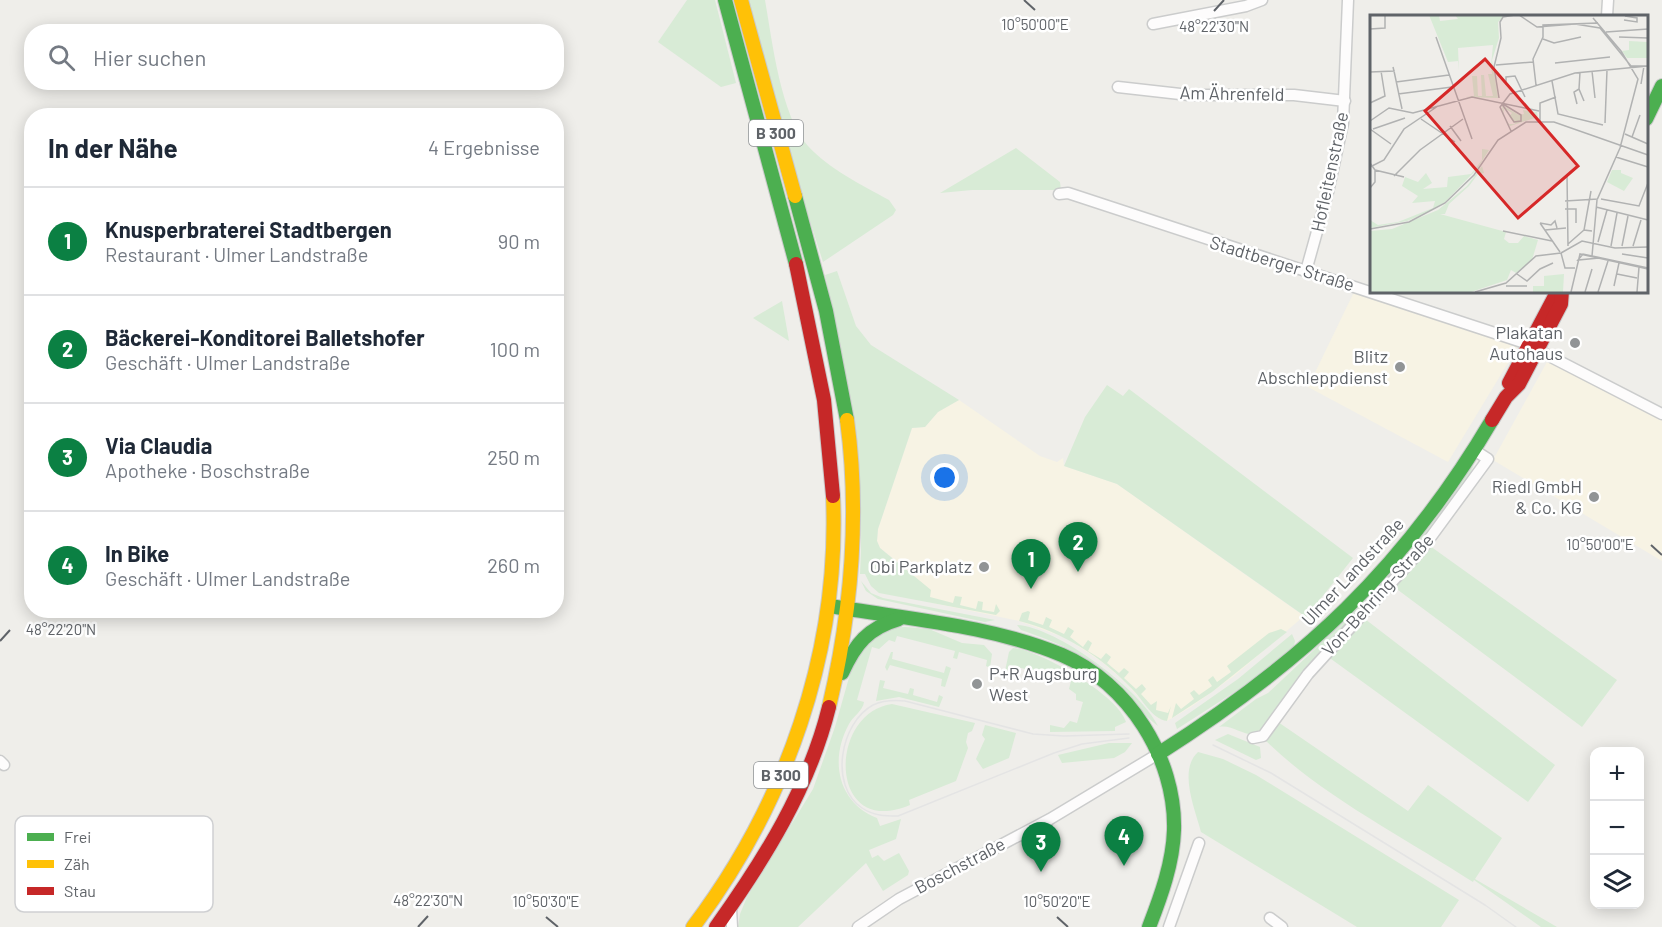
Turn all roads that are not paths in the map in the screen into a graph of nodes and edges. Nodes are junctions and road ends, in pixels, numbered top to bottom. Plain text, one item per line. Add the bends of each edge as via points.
1 (725, 0) edge
2 (741, 0) edge
3 (1262, 0) edge
4 (1348, 0) edge
5 (1608, 0) edge
6 (1607, 15) edge
7 (1153, 24) dead end
8 (1662, 86) edge
9 (1118, 87) dead end
10 (1345, 100) junction
11 (1647, 117) edge
12 (1059, 194) dead end
13 (1306, 271) junction
14 (1370, 291) edge
15 (1373, 292) edge
16 (1560, 292) edge
17 (1533, 348) junction
18 (1662, 414) edge
19 (1474, 450) junction
20 (830, 606) junction
21 (850, 610) junction
22 (902, 618) junction
23 (836, 687) junction
24 (1253, 738) dead end
25 (1158, 754) junction
26 (1199, 843) dead end
27 (731, 908) junction
28 (1270, 918) dead end
29 (693, 927) edge
30 (716, 927) edge
31 (732, 927) edge
32 (858, 927) edge
33 (1149, 927) edge
34 (1169, 927) edge
35 (1282, 927) edge

1 - 20 main road, B 300 via 779,199 828,431 835,535
2 - 21 main road, B 300 via 815,272 848,419 854,505
3 - 7 street
4 - 10 street, Hofleitenstraße
5 - 6 street
8 - 11 main road
9 - 10 street, Am Ährenfeld via 1189,95 1294,95
10 - 13 street, Hofleitenstraße via 1332,178
12 - 13 street, Stadtberger Straße via 1068,193 1136,214
13 - 14 street, Stadtberger Straße
15 - 17 street, Stadtberger Straße
16 - 17 main road, Ulmer Landstraße
17 - 18 street, Stadtberger Straße
17 - 19 main road, Ulmer Landstraße via 1510,380 1506,397
19 - 24 street, Von-Behring-Straße via 1488,459 1452,511 1394,582 1308,674 1263,736
19 - 25 main road, Ulmer Landstraße via 1426,519 1353,604 1307,647 1241,699
20 - 21 main road
20 - 29 main road, B 300 via 796,740 778,783 728,877
21 - 22 main road
21 - 23 main road, B 300
22 - 23 main road via 885,622 863,635 854,645
22 - 25 main road via 975,630 1064,656 1120,696
23 - 27 main road, B 300 via 813,758 792,805
25 - 32 street, Boschstraße via 1050,819 907,895
25 - 33 main road via 1167,777 1174,828 1164,881
26 - 34 street
27 - 30 main road, B 300
27 - 31 street
28 - 35 street

